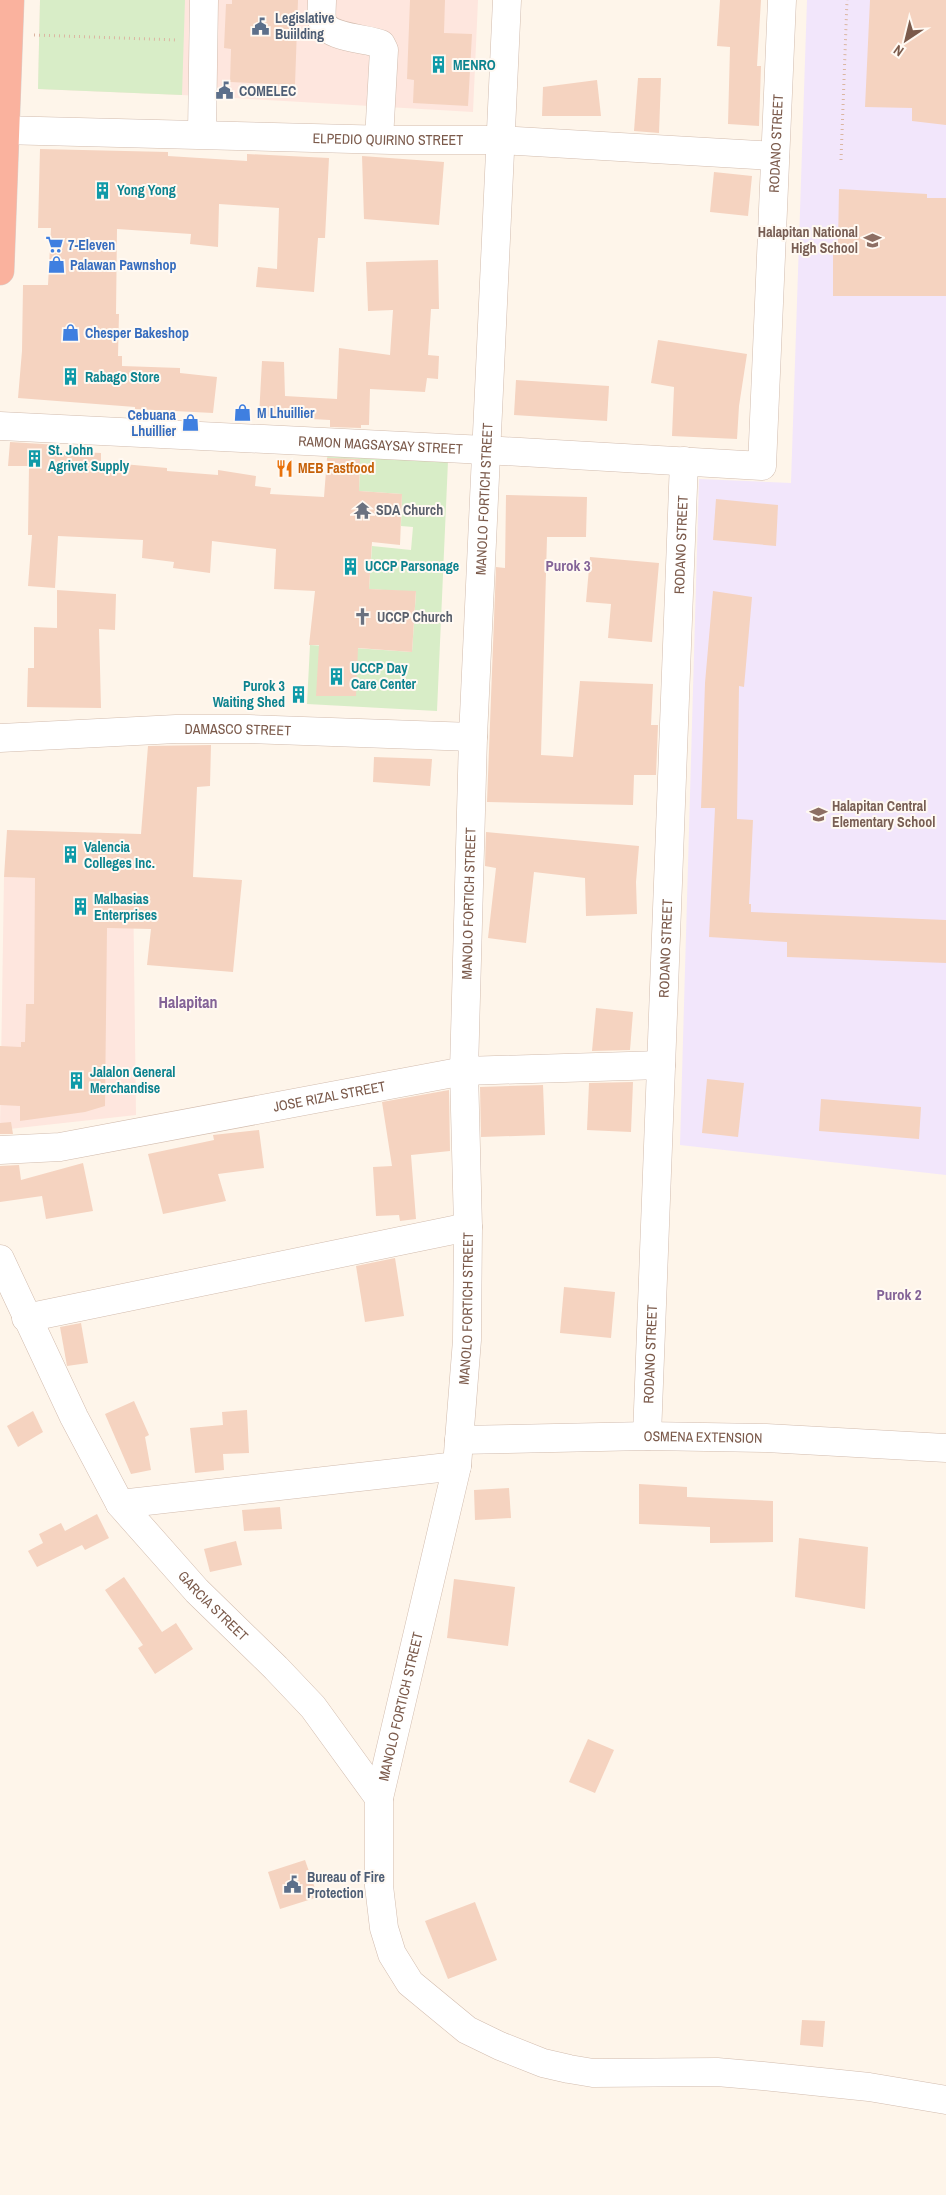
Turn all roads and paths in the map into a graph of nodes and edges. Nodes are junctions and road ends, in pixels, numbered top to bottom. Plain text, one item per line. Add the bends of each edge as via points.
1 (10, 0) edge
2 (204, 0) edge
3 (322, 0) edge
4 (507, 0) edge
5 (782, 0) edge
6 (847, 0) edge
7 (9, 34) junction
8 (204, 41) junction
9 (3, 130) edge
10 (202, 134) junction
11 (379, 139) junction
12 (500, 140) junction
13 (775, 156) junction
14 (841, 160) dead end
15 (0, 271) edge
16 (0, 426) edge
17 (485, 450) junction
18 (684, 461) junction
19 (762, 466) joint
20 (473, 737) junction
21 (0, 738) edge
22 (661, 1065) junction
23 (464, 1071) junction
24 (0, 1150) edge
25 (468, 1227) junction
26 (0, 1259) edge
27 (26, 1318) junction
28 (647, 1436) junction
29 (946, 1448) edge
30 (458, 1453) junction
31 (120, 1504) junction
32 (379, 1798) junction
33 (946, 2100) edge

1 - 7 highway
2 - 8 street
3 - 11 street via 322,19 331,32 370,40 381,44 384,50
4 - 12 street, MANOLO FORTICH STREET
5 - 13 street, RODANO STREET
6 - 14 path
7 - 8 path
7 - 9 highway
8 - 10 street
9 - 10 street, ELPEDIO QUIRINO STREET
9 - 15 highway
10 - 11 street, ELPEDIO QUIRINO STREET
11 - 12 street, ELPEDIO QUIRINO STREET
12 - 13 street, ELPEDIO QUIRINO STREET
12 - 17 street, MANOLO FORTICH STREET
13 - 19 street, RODANO STREET
16 - 17 street, RAMON MAGSAYSAY STREET
17 - 18 street, RAMON MAGSAYSAY STREET
17 - 20 street, MANOLO FORTICH STREET
18 - 19 street, RAMON MAGSAYSAY STREET
18 - 22 street, RODANO STREET
20 - 21 street, DAMASCO STREET via 176,729
20 - 23 street, MANOLO FORTICH STREET
22 - 23 street, JOSE RIZAL STREET
22 - 28 street, RODANO STREET
23 - 24 street, JOSE RIZAL STREET via 60,1148
23 - 25 street, MANOLO FORTICH STREET
25 - 27 street
25 - 30 street, MANOLO FORTICH STREET via 466,1340
26 - 27 street, GARCIA STREET
27 - 31 street, GARCIA STREET
28 - 29 street, OSMENA EXTENSION via 766,1438
28 - 30 street, OSMENA EXTENSION
30 - 31 street, OSMENA EXTENSION
30 - 32 street, MANOLO FORTICH STREET
31 - 32 street, GARCIA STREET via 197,1591 312,1707
32 - 33 street via 379,1886 384,1928 392,1954 410,1983 467,2030 543,2063 593,2073 717,2072 869,2087

